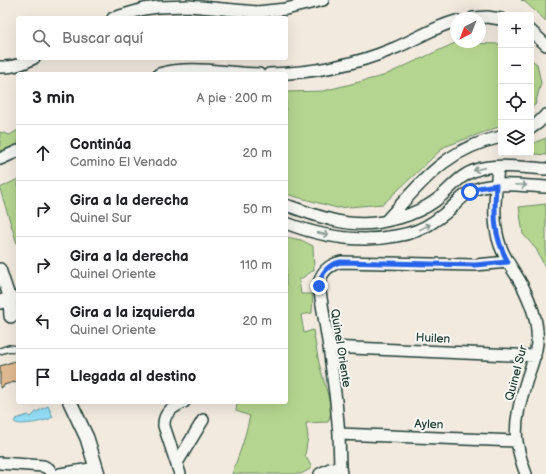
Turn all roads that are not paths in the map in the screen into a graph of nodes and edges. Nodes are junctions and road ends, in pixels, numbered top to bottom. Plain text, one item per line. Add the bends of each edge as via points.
1 (323, 0) edge
2 (120, 16) edge
3 (486, 17) edge
4 (498, 19) edge
5 (450, 23) edge
6 (534, 35) edge
7 (546, 45) edge
8 (30, 60) edge
9 (0, 67) edge
10 (169, 72) edge
11 (224, 72) edge
12 (288, 73) edge
13 (546, 115) edge
14 (534, 126) edge
15 (498, 138) edge
16 (16, 152) edge
17 (0, 159) edge
18 (498, 167) junction
19 (546, 169) edge
20 (496, 185) junction
21 (546, 187) edge
22 (416, 188) junction
23 (288, 206) edge
24 (428, 206) junction
25 (386, 222) junction
26 (288, 224) edge
27 (387, 238) junction
28 (508, 262) junction
29 (0, 269) edge
30 (10, 299) edge
31 (0, 308) edge
32 (12, 318) edge
33 (330, 346) junction
34 (16, 349) edge
35 (0, 351) edge
36 (535, 356) junction
37 (71, 404) edge
38 (180, 404) edge
39 (203, 420) dead end
40 (339, 434) junction
41 (517, 441) junction
42 (0, 463) edge
43 (177, 463) junction
44 (340, 470) edge
45 (97, 471) edge
46 (52, 474) edge
47 (60, 474) edge
48 (180, 474) edge
49 (320, 474) edge
50 (526, 474) edge

1 - 2 street via 257,12 188,6 144,9
3 - 4 street
5 - 12 street via 411,42 360,61
6 - 7 street
8 - 9 street via 10,67
10 - 11 street
13 - 14 street
15 - 22 street via 456,153 438,166
16 - 17 street
18 - 19 street
18 - 20 street, Quinel Sur
18 -> 24 street via 467,174
20 -> 21 street
27 -> 20 street via 424,228 470,192
20 - 28 street, Quinel Sur via 495,227 500,247
22 - 24 street via 420,199
22 - 25 street
23 - 25 street via 343,222
24 - 25 street
25 - 27 street
26 -> 27 street via 341,238
28 - 33 street, Quinel Oriente via 475,265 335,263 322,274 319,286
28 - 36 street, Quinel Sur via 522,286 535,318 538,340
29 - 30 street
30 - 32 street
31 - 32 street
33 - 36 street, Huilen
33 - 40 street, Quinel Oriente
34 - 35 lane
36 - 41 street, Quinel Sur via 519,408
37 - 45 street via 87,438
38 - 43 street via 168,412 164,419
39 - 43 street
40 - 41 street, Aylen
40 - 44 street, Quinel Oriente
41 - 50 street, Quinel Sur
42 - 46 street via 43,466
43 - 48 street
44 - 49 street via 330,469
45 - 47 street

